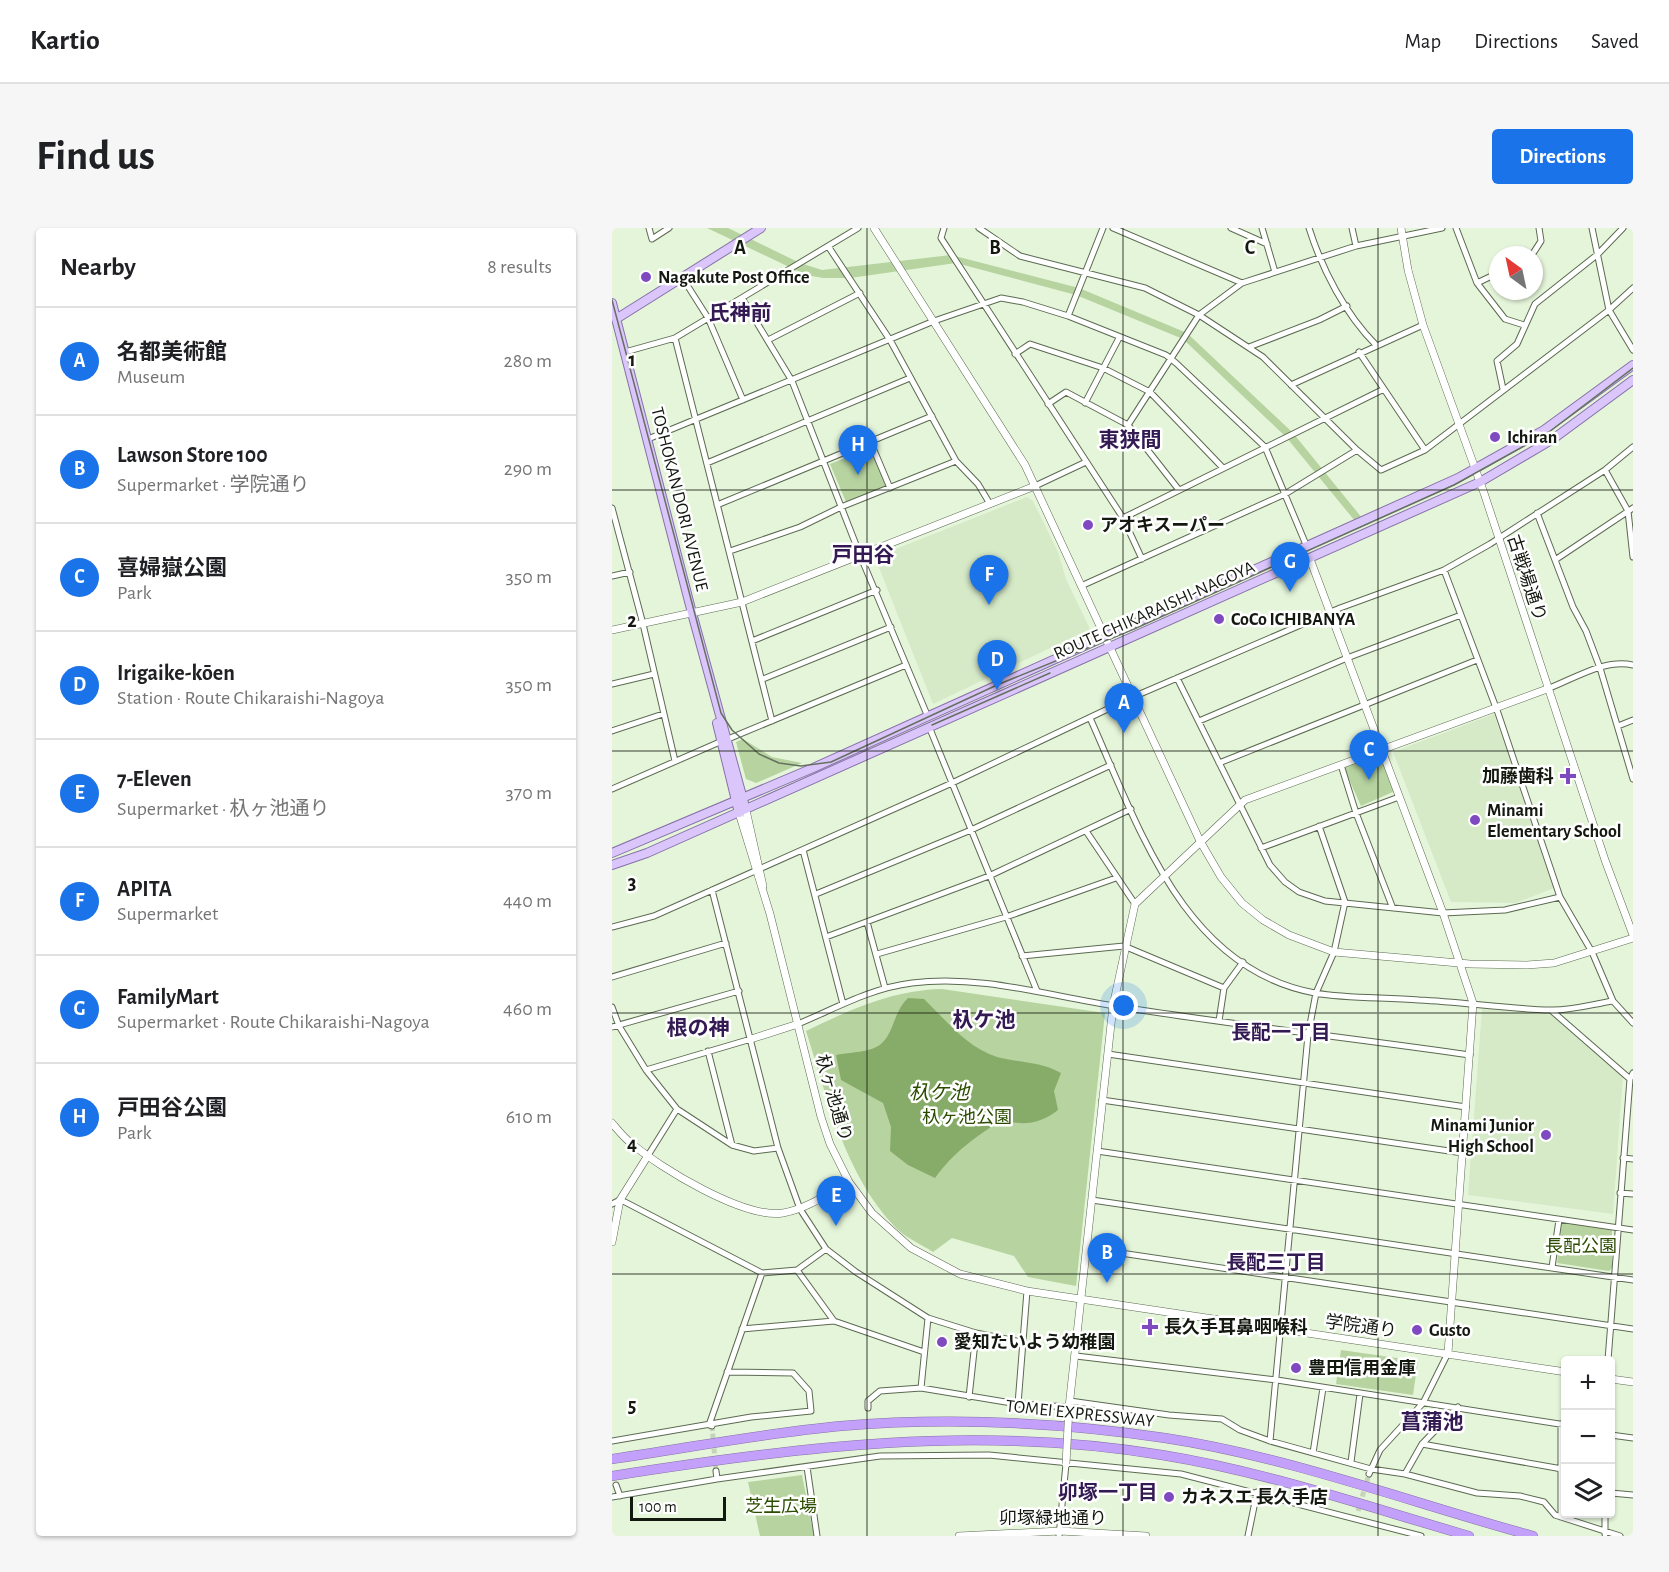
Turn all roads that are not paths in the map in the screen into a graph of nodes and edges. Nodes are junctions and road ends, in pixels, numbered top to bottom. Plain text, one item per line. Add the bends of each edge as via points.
1 (649, 228) edge
2 (669, 228) edge
3 (858, 228) edge
4 (874, 228) edge
5 (944, 228) edge
6 (1103, 228) edge
7 (1113, 228) edge
8 (1231, 228) edge
9 (1262, 228) edge
10 (1309, 228) edge
11 (1352, 228) edge
12 (1401, 228) edge
13 (1442, 228) edge
14 (1456, 228) edge
15 (1539, 228) edge
16 (1592, 228) edge
17 (1623, 228) edge
18 (758, 229) edge
19 (983, 229) edge
20 (1402, 237) junction
21 (1267, 244) junction
22 (828, 246) junction
23 (1356, 246) junction
24 (1538, 246) edge
25 (1598, 254) junction
26 (1318, 257) junction
27 (1084, 272) junction
28 (1275, 272) junction
29 (682, 277) junction
30 (1489, 277) edge
31 (1242, 283) junction
32 (1477, 283) junction
33 (1633, 288) edge
34 (860, 293) junction
35 (742, 298) junction
36 (612, 303) edge
37 (981, 303) junction
38 (1347, 306) junction
39 (1609, 310) junction
40 (1199, 315) junction
41 (1068, 316) junction
42 (708, 318) junction
43 (614, 321) edge
44 (934, 321) junction
45 (1423, 325) junction
46 (1524, 325) junction
47 (675, 338) junction
48 (1119, 338) junction
49 (768, 340) junction
50 (890, 340) junction
51 (1376, 345) junction
52 (1249, 347) junction
53 (1633, 350) edge
54 (625, 352) junction
55 (1359, 352) junction
56 (1015, 354) junction
57 (1171, 359) junction
58 (1633, 365) edge
59 (1102, 368) junction
60 (910, 378) junction
61 (1633, 380) edge
62 (792, 381) junction
63 (1292, 385) junction
64 (1384, 389) junction
65 (1503, 389) junction
66 (1150, 392) junction
67 (743, 400) junction
68 (1085, 402) junction
69 (1048, 404) junction
70 (932, 416) junction
71 (1325, 417) junction
72 (696, 420) junction
73 (807, 421) junction
74 (1128, 425) junction
75 (1459, 425) junction
76 (648, 439) junction
77 (871, 443) junction
78 (1265, 447) junction
79 (1633, 447) edge
80 (1357, 450) junction
81 (1425, 450) junction
82 (956, 461) junction
83 (823, 462) junction
84 (1086, 462) junction
85 (707, 463) junction
86 (1223, 468) junction
87 (1475, 469) junction
88 (1605, 470) junction
89 (1480, 482) junction
90 (1035, 486) junction
91 (890, 488) junction
92 (1179, 490) junction
93 (1285, 494) junction
94 (990, 504) junction
95 (717, 505) junction
96 (841, 507) junction
97 (612, 508) edge
98 (1631, 509) edge
99 (1537, 513) junction
100 (1123, 518) junction
101 (1498, 539) junction
102 (1632, 543) edge
103 (1307, 547) junction
104 (730, 551) junction
105 (860, 555) junction
106 (1633, 557) edge
107 (1142, 559) junction
108 (1310, 559) junction
109 (1555, 560) junction
110 (1444, 570) junction
111 (630, 572) junction
112 (612, 576) edge
113 (1081, 586) junction
114 (876, 590) junction
115 (742, 602) junction
116 (1329, 612) junction
117 (692, 613) junction
118 (1461, 615) junction
119 (643, 624) junction
120 (891, 627) junction
121 (612, 630) edge
122 (1104, 636) junction
123 (752, 641) junction
124 (1111, 648) junction
125 (1347, 658) junction
126 (1477, 660) junction
127 (906, 664) junction
128 (1633, 665) edge
129 (1600, 668) junction
130 (654, 674) junction
131 (1177, 678) junction
132 (763, 679) junction
133 (612, 684) edge
134 (1547, 689) junction
135 (1133, 697) junction
136 (1364, 704) junction
137 (1496, 706) junction
138 (663, 714) junction
139 (928, 717) junction
140 (1090, 718) junction
141 (1633, 720) edge
142 (1199, 721) junction
143 (772, 722) junction
144 (1618, 726) junction
145 (930, 729) junction
146 (612, 731) edge
147 (725, 740) junction
148 (1382, 750) junction
149 (1630, 757) edge
150 (675, 761) junction
151 (1219, 763) junction
152 (1111, 765) junction
153 (1341, 765) junction
154 (1633, 779) edge
155 (952, 783) junction
156 (612, 789) edge
157 (1399, 797) junction
158 (739, 800) junction
159 (1238, 805) junction
160 (1131, 809) junction
161 (742, 811) junction
162 (1356, 813) junction
163 (1319, 826) junction
164 (971, 830) junction
165 (1086, 831) junction
166 (1200, 841) junction
167 (1262, 848) junction
168 (803, 850) junction
169 (612, 853) edge
170 (612, 865) edge
171 (758, 869) junction
172 (989, 876) junction
173 (1163, 876) junction
174 (1116, 878) junction
175 (712, 890) junction
176 (816, 894) junction
177 (1560, 897) junction
178 (1345, 903) junction
179 (1135, 904) junction
180 (1392, 906) junction
181 (1443, 913) junction
182 (1006, 917) junction
183 (867, 922) junction
184 (612, 927) edge
185 (1633, 936) edge
186 (826, 937) junction
187 (726, 943) junction
188 (1124, 946) junction
189 (1334, 952) junction
190 (1592, 952) junction
191 (877, 954) junction
192 (1022, 956) junction
193 (1243, 962) junction
194 (1460, 962) junction
195 (612, 976) edge
196 (885, 988) junction
197 (1224, 988) junction
198 (739, 991) junction
199 (1037, 991) junction
200 (1316, 993) junction
201 (1613, 1001) junction
202 (1473, 1003) junction
203 (843, 1004) junction
204 (1113, 1006) junction
205 (612, 1007) edge
206 (1552, 1011) junction
207 (1219, 1021) junction
208 (1633, 1023) edge
209 (798, 1024) junction
210 (615, 1027) edge
211 (1308, 1035) junction
212 (751, 1039) junction
213 (708, 1051) junction
214 (1108, 1054) junction
215 (1470, 1055) junction
216 (646, 1070) junction
217 (1632, 1076) edge
218 (1304, 1083) junction
219 (1102, 1100) junction
220 (1466, 1107) junction
221 (677, 1109) junction
222 (1626, 1123) junction
223 (1633, 1124) edge
224 (613, 1127) edge
225 (1300, 1130) junction
226 (732, 1145) junction
227 (778, 1148) junction
228 (1096, 1150) junction
229 (1463, 1154) junction
230 (647, 1157) junction
231 (1623, 1158) junction
232 (1633, 1159) edge
233 (1295, 1180) junction
234 (849, 1182) junction
235 (1620, 1192) junction
236 (1633, 1194) edge
237 (620, 1200) junction
238 (1092, 1200) junction
239 (612, 1204) edge
240 (1458, 1204) junction
241 (800, 1209) junction
242 (1559, 1220) junction
243 (1617, 1227) junction
244 (1291, 1229) junction
245 (1633, 1230) edge
246 (612, 1242) edge
247 (1087, 1248) junction
248 (826, 1249) junction
249 (1454, 1253) junction
250 (1552, 1267) junction
251 (797, 1270) junction
252 (762, 1273) junction
253 (1287, 1277) junction
254 (1613, 1277) junction
255 (1633, 1280) edge
256 (1027, 1291) junction
257 (1081, 1300) junction
258 (1451, 1303) junction
259 (928, 1318) junction
260 (834, 1321) junction
261 (1610, 1325) junction
262 (742, 1329) junction
263 (1633, 1329) edge
264 (1282, 1330) junction
265 (976, 1333) junction
266 (1022, 1342) junction
267 (924, 1352) junction
268 (1448, 1353) junction
269 (1076, 1356) junction
270 (1608, 1356) edge
271 (1561, 1371) edge
272 (727, 1372) junction
273 (1615, 1379) edge
274 (1277, 1380) junction
275 (1633, 1382) edge
276 (921, 1388) junction
277 (1323, 1388) junction
278 (1360, 1394) junction
279 (969, 1397) junction
280 (1423, 1403) junction
281 (1018, 1404) junction
282 (1069, 1404) junction
283 (1458, 1407) junction
284 (868, 1408) dead end
285 (1561, 1424) edge
286 (711, 1425) junction
287 (1615, 1436) edge
288 (1633, 1438) edge
289 (1270, 1441) junction
290 (612, 1442) edge
291 (1422, 1444) junction
292 (1314, 1452) junction
293 (612, 1459) edge
294 (1351, 1462) junction
295 (1066, 1464) junction
296 (807, 1467) junction
297 (1561, 1469) edge
298 (716, 1471) tunnel mouth
299 (1370, 1471) junction
300 (1405, 1474) junction
301 (717, 1479) junction
302 (614, 1480) edge
303 (1257, 1492) junction
304 (1615, 1493) edge
305 (1633, 1495) edge
306 (620, 1496) junction
307 (612, 1497) edge
308 (1561, 1517) edge
309 (1565, 1518) edge
310 (1605, 1518) edge
311 (1059, 1533) edge
312 (1605, 1534) edge
313 (817, 1536) edge
314 (959, 1536) edge
315 (1146, 1536) edge
316 (1248, 1536) edge
317 (1419, 1536) edge
318 (1469, 1536) edge
319 (1533, 1536) edge
320 (1620, 1536) edge

1 - 2 street via 652,239
3 - 22 street
4 - 44 street
5 - 37 street via 941,238
6 - 27 street
7 - 31 street
8 - 21 street
9 - 21 street
10 - 26 street
11 - 23 street
12 - 20 street, 古戦場通り
13 - 20 street
14 - 32 street
15 - 24 street
16 - 25 street
17 - 25 street
18 - 29 main road
19 - 27 street via 1020,256
20 - 23 street
20 - 45 street, 古戦場通り
21 - 28 street
22 - 34 street
22 - 35 street
23 - 26 street
25 - 39 street
25 - 46 street via 1535,304
26 - 28 street
26 - 38 street
27 - 40 street via 1144,288
27 - 41 street
28 - 31 street
29 - 42 street
29 - 43 main road
30 - 32 street
31 - 40 street
32 - 46 street via 1505,319
33 - 39 street
34 - 49 street
34 - 50 street
35 - 42 street
35 - 49 street
36 - 43 main road, TOSHOKAN DORI AVENUE
37 - 41 street via 1011,299
37 - 44 street
37 - 56 street
38 - 51 street
38 - 52 street
39 - 53 street
39 - 65 street
40 - 52 street
40 - 57 street
41 - 48 street
42 - 47 street
42 - 67 street
43 - 54 main road, TOSHOKAN DORI AVENUE
44 - 50 street
44 - 90 street via 1007,434
45 - 51 street
45 - 75 street, 古戦場通り
46 - 65 street via 1516,344 1496,365
47 - 54 street
47 - 72 street
48 - 57 street
48 - 59 street
49 - 62 street
50 - 60 street
50 - 62 street
51 - 55 street
52 - 63 street
54 - 76 main road, TOSHOKAN DORI AVENUE
55 - 63 street
55 - 64 street
56 - 59 street via 1030,344
56 - 69 street
57 - 66 street
57 - 78 street
58 - 87 main road, ROUTE CHIKARAISHI-NAGOYA via 1544,430
59 - 66 street
59 - 68 street
60 - 70 street
60 - 73 street
61 - 89 main road, ROUTE CHIKARAISHI-NAGOYA via 1552,439
62 - 67 street
62 - 73 street
63 - 71 street
64 - 71 street
64 - 81 street
65 - 75 street
66 - 74 street
66 - 86 street
67 - 72 street
68 - 69 street via 1066,392
68 - 74 street
69 - 84 street
70 - 77 street
70 - 82 street
71 - 78 street
71 - 80 street
72 - 76 street
72 - 85 street
73 - 83 street
73 - 85 street
74 - 92 street
75 - 81 street
75 - 87 street, 古戦場通り
76 - 117 main road, TOSHOKAN DORI AVENUE
77 - 83 street
77 - 91 street
78 - 86 street
78 - 93 street
79 - 88 street
80 - 81 street via 1381,470
80 - 93 street
82 - 91 street
82 - 94 street
83 - 95 street
83 - 96 street
84 - 90 street
84 - 100 street
85 - 95 street
86 - 92 street
87 - 89 street, 古戦場通り
87 - 103 main road, ROUTE CHIKARAISHI-NAGOYA
88 - 98 street
88 - 99 street
89 - 101 street, 古戦場通り
89 - 108 main road, ROUTE CHIKARAISHI-NAGOYA
90 - 94 street
90 - 113 street
91 - 96 street
92 - 100 street
93 - 103 street
93 - 107 street
94 - 105 street
95 - 104 street
96 - 104 street via 800,527
96 - 105 street
97 - 111 street
98 - 102 street
98 - 109 street
99 - 101 street
99 - 109 street
100 - 107 street
101 - 110 street
101 - 134 street, 古戦場通り
102 - 106 street
103 - 122 main road, ROUTE CHIKARAISHI-NAGOYA
104 - 115 street
105 - 114 street
105 - 115 street
107 - 113 street
108 - 116 street
108 - 124 main road, ROUTE CHIKARAISHI-NAGOYA
109 - 129 street
110 - 116 street
110 - 118 street
111 - 112 street
111 - 119 street
113 - 122 street
114 - 120 street
114 - 123 street
115 - 117 street
115 - 123 street
116 - 125 street
116 - 131 street
117 - 119 street
117 - 147 main road, TOSHOKAN DORI AVENUE
118 - 125 street
118 - 126 street
119 - 121 street
119 - 130 street
120 - 127 street
120 - 132 street
122 - 124 street
122 - 139 main road, ROUTE CHIKARAISHI-NAGOYA
123 - 132 street
124 - 135 street
124 - 145 main road, ROUTE CHIKARAISHI-NAGOYA
125 - 136 street
125 - 142 street
126 - 136 street
126 - 137 street
127 - 139 street
127 - 143 street
128 - 129 street via 1622,662
129 - 134 street
129 - 144 street
130 - 133 street
130 - 138 street
131 - 135 street
131 - 142 street
132 - 143 street
134 - 137 street
134 - 185 street, 古戦場通り
135 - 140 street
135 - 166 street
136 - 148 street
136 - 151 street
137 - 148 street
137 - 177 street
138 - 146 street
138 - 150 street
139 - 158 main road, ROUTE CHIKARAISHI-NAGOYA
140 - 152 street
140 - 155 street
141 - 144 street
142 - 151 street
143 - 147 street
144 - 149 street
145 - 155 street
145 - 161 main road, ROUTE CHIKARAISHI-NAGOYA
147 - 150 street
147 - 158 main road, TOSHOKAN DORI AVENUE
148 - 153 street
148 - 157 street
149 - 154 street
150 - 156 street
151 - 159 street
152 - 160 street
152 - 164 street
153 - 159 street
153 - 162 street
155 - 164 street
155 - 168 street
157 - 162 street
157 - 181 street
158 - 161 main road, TOSHOKAN DORI AVENUE
158 - 169 main road, ROUTE CHIKARAISHI-NAGOYA
159 - 166 street
159 - 167 street
160 - 165 street
160 - 173 street
161 - 170 main road, ROUTE CHIKARAISHI-NAGOYA
161 - 171 street, 杁ヶ池通り
162 - 163 street
162 - 180 street
163 - 167 street
163 - 178 street
164 - 172 street
164 - 176 street
165 - 172 street
165 - 174 street
166 - 173 street
166 - 189 street via 1242,903 1290,935
167 - 178 street via 1270,865 1299,892
168 - 171 street
168 - 176 street
171 - 175 street
171 - 209 street, 杁ヶ池通り
172 - 182 street
172 - 183 street
173 - 179 street
173 - 193 street via 1185,910 1216,942
174 - 179 street
174 - 182 street
175 - 184 street via 654,916
175 - 187 street
176 - 186 street
177 - 181 street via 1505,910
177 - 190 street
178 - 180 street
178 - 189 street
179 - 188 street
180 - 181 street
181 - 194 street
182 - 191 street
182 - 192 street
183 - 186 street
183 - 191 street
185 - 190 street
186 - 203 street
187 - 195 street
187 - 198 street
188 - 192 street
188 - 197 street
188 - 204 street
189 - 194 street
189 - 200 street
190 - 194 street via 1554,963
190 - 201 street
191 - 196 street
192 - 199 street
193 - 197 street
193 - 200 street via 1276,982
194 - 202 street
196 - 199 street via 954,982
196 - 203 street
197 - 207 street
198 - 210 street
198 - 212 street
199 - 204 street
200 - 202 street
200 - 211 street
201 - 206 street
201 - 208 street
202 - 206 street
202 - 215 street
203 - 209 street
204 - 207 street
204 - 214 street
205 - 210 street
206 - 217 street
207 - 211 street
209 - 212 street
209 - 234 street, 杁ヶ池通り via 825,1131
210 - 216 street
211 - 215 street
211 - 218 street
212 - 213 street
212 - 227 street
213 - 216 street
213 - 226 street
214 - 218 street
214 - 219 street
215 - 220 street
216 - 221 street
217 - 222 street
218 - 220 street
218 - 225 street
219 - 225 street
219 - 228 street
220 - 229 street
221 - 226 street
221 - 230 street
222 - 223 street
222 - 231 street
224 - 230 street
225 - 229 street
225 - 233 street
226 - 227 street via 754,1151
227 - 241 street
228 - 233 street
228 - 238 street
229 - 240 street
230 - 237 street
230 - 241 street via 750,1211 781,1213
231 - 232 street
231 - 235 street
233 - 240 street
233 - 244 street
234 - 241 street
234 - 256 street, 杁ヶ池通り via 872,1213 911,1248 960,1274
235 - 236 street
235 - 243 street
237 - 239 street
237 - 246 street
237 - 252 street
238 - 244 street
238 - 247 street
240 - 242 street
240 - 249 street
241 - 248 street
242 - 243 street
242 - 250 street
243 - 245 street
243 - 254 street
244 - 249 street
244 - 253 street
247 - 253 street
247 - 257 street
248 - 251 street
248 - 259 street
249 - 250 street
249 - 258 street
250 - 254 street
251 - 252 street
251 - 260 street
252 - 262 street
253 - 258 street
253 - 264 street
254 - 255 street
254 - 261 street
256 - 257 street, 杁ヶ池通り
256 - 266 street
257 - 264 street, 学院通り
257 - 269 street
258 - 261 street
258 - 268 street
259 - 265 street
259 - 267 street
260 - 262 street
260 - 267 street
261 - 263 street
261 - 270 street
262 - 272 street
264 - 268 street, 学院通り
264 - 274 street
265 - 266 street
265 - 279 street
266 - 281 street
267 - 276 street
268 - 271 street, 学院通り
268 - 280 street
269 - 274 street
269 - 282 street
272 - 286 street
272 - 286 street via 793,1373 809,1391 811,1411
273 - 275 street
274 - 277 street
274 - 289 street
276 - 279 street
276 - 284 street via 880,1391 868,1401
277 - 278 street
277 - 292 street
278 - 280 street
278 - 294 street
279 - 281 street
280 - 283 street
280 - 299 street via 1380,1450
281 - 282 street
282 - 289 street via 1222,1419
282 - 295 street, bridge
283 - 285 street
283 - 291 street
286 - 290 street
287 - 288 street
289 - 292 street
291 - 297 street
291 - 300 street
292 - 294 street
293 - 319 highway, TOMEI EXPRESSWAY via 839,1426 958,1421 1056,1425 1167,1438 1227,1450
294 - 299 street
295 - 296 street via 948,1454 880,1456
295 - 303 street via 1181,1474
295 - 311 street
296 - 301 street
296 - 313 street
298 - 301 street
299 - 300 street
300 - 308 street via 1477,1493 1544,1502
301 - 306 street
302 - 306 street
302 - 318 highway, TOMEI EXPRESSWAY via 839,1444 1050,1442 1152,1453 1218,1466
303 - 316 street
303 - 317 street via 1331,1513 1357,1514
304 - 305 street
306 - 307 street
309 - 312 street
310 - 312 street
311 - 314 street, 卯塚緑地通り
311 - 315 street, 卯塚緑地通り
312 - 320 street

